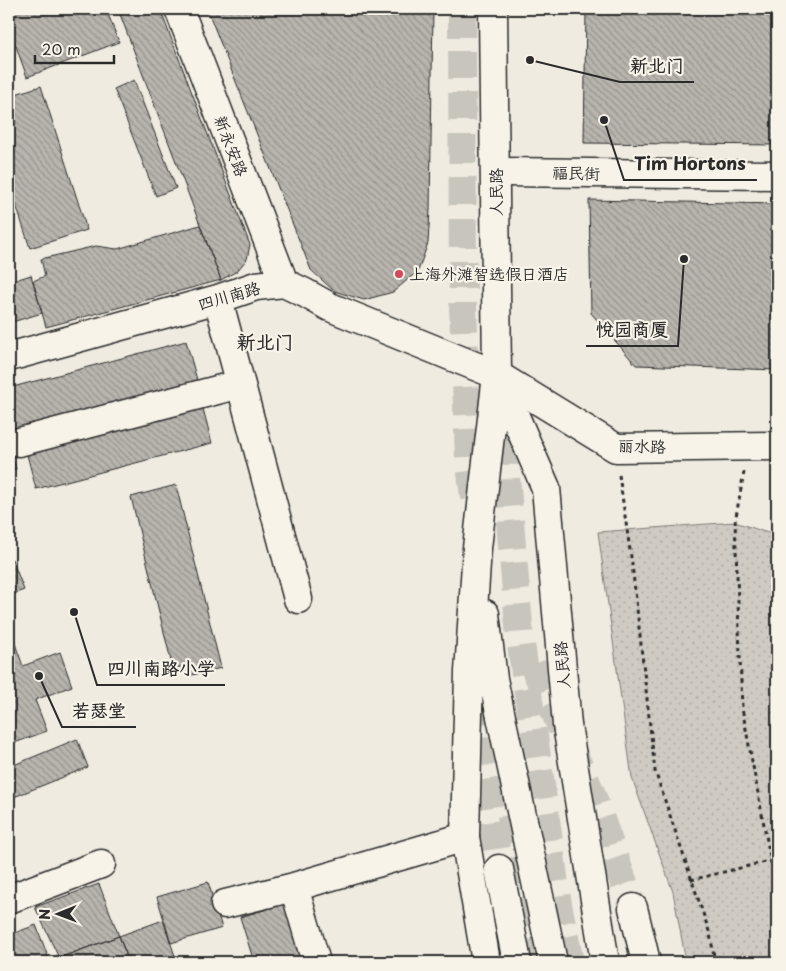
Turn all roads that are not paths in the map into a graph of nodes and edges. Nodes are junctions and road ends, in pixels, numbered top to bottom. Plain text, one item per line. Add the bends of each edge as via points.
1 (179, 9) edge
2 (493, 9) edge
3 (496, 172) junction
4 (777, 175) edge
5 (284, 284) junction
6 (218, 299) junction
7 (9, 357) edge
8 (497, 376) junction
9 (240, 384) junction
10 (19, 442) dead end
11 (777, 446) edge
12 (477, 548) junction
13 (298, 599) dead end
14 (465, 837) junction
15 (101, 864) dead end
16 (499, 869) tunnel mouth
17 (294, 887) junction
18 (9, 899) edge
19 (225, 904) dead end
20 (633, 908) tunnel mouth
21 (316, 962) edge
22 (486, 962) edge
23 (517, 962) edge
24 (553, 962) edge
25 (605, 962) edge
26 (646, 962) edge

1 - 5 main road, 新永安路
2 - 3 main road, 人民路
3 - 4 main road, 福民街
3 - 8 main road, 人民路
5 - 6 main road, 四川南路 via 256,286
5 - 8 main road, 四川南路 via 330,307
6 - 7 main road, 四川南路
6 - 9 main road
8 - 11 main road, 丽水路 via 616,448
8 - 12 main road, 人民路
8 - 25 main road, 人民路 via 546,488 567,725
9 - 10 main road
9 - 13 main road
12 - 14 main road, 人民路 via 469,672
12 - 24 main road, 人民路 via 493,679
14 - 17 main road
14 - 22 main road, 人民路
15 - 18 main road
16 - 23 main road
17 - 19 main road
17 - 21 main road
20 - 26 main road

